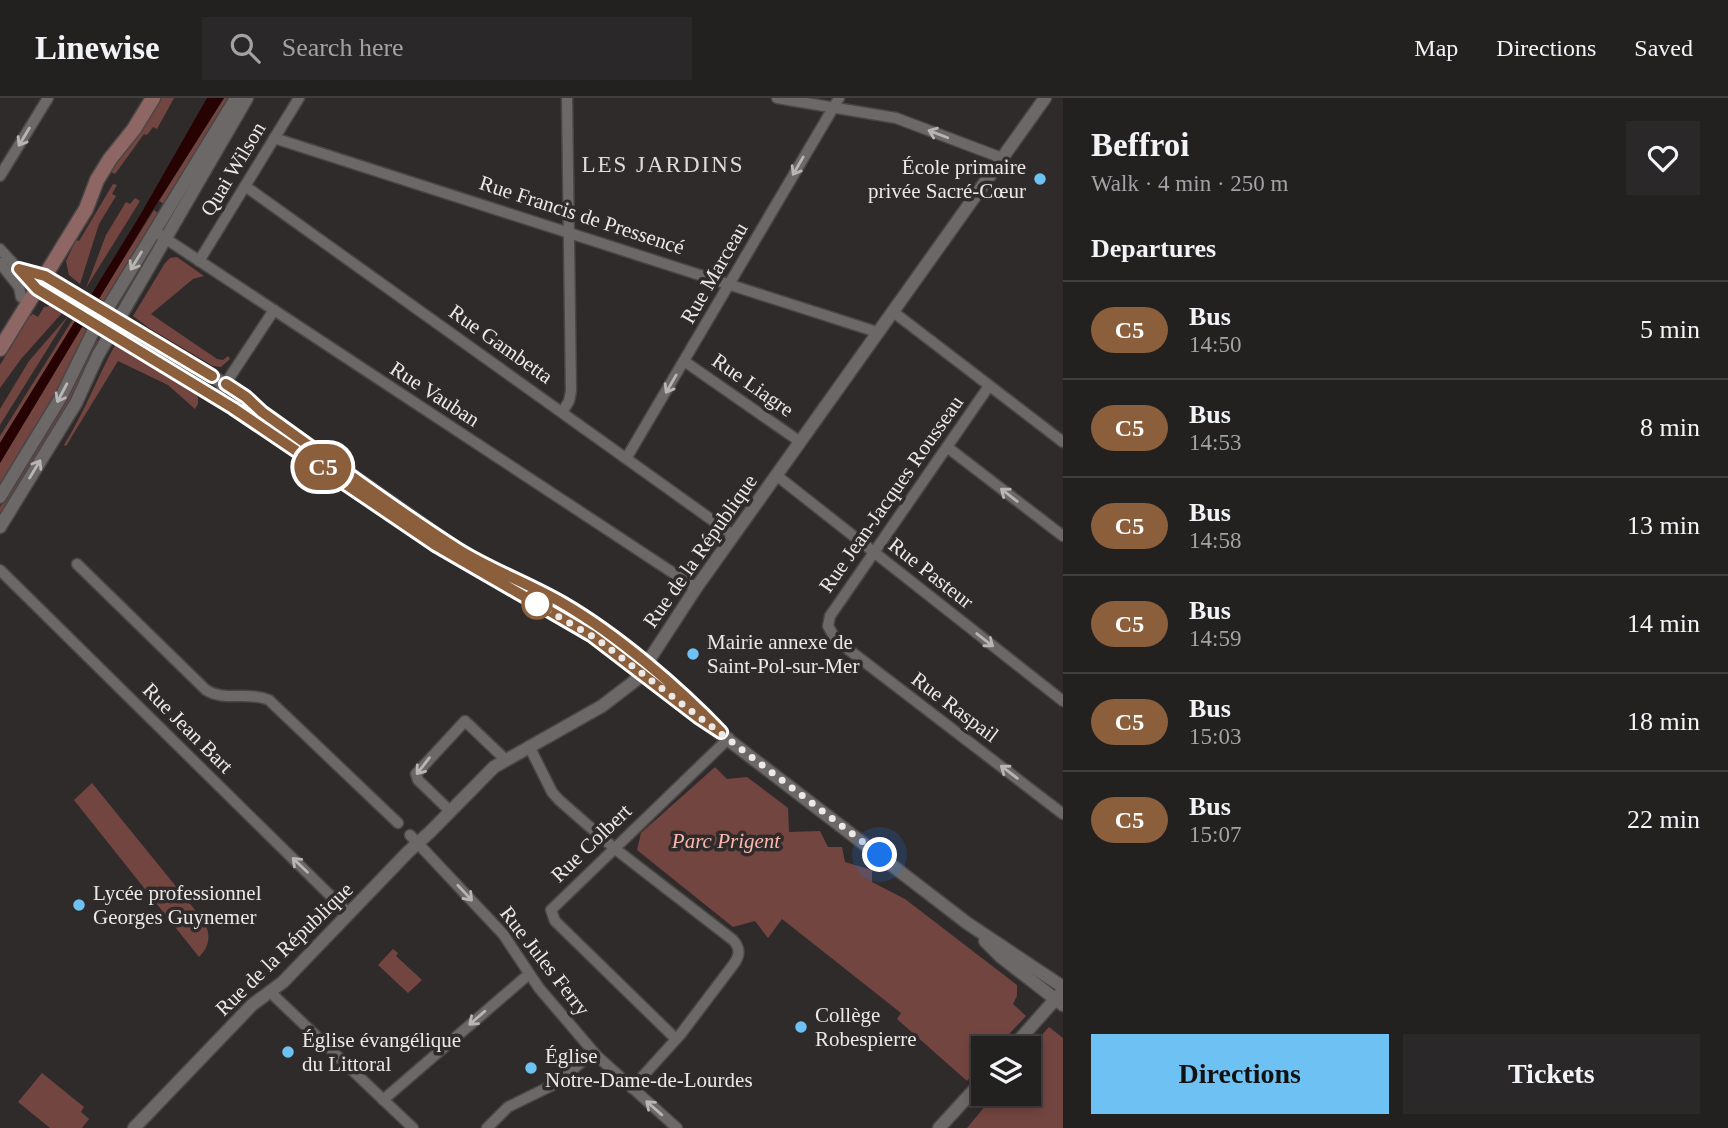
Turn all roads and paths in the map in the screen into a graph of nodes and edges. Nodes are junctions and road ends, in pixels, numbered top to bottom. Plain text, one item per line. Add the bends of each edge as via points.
1 (48, 98) edge
2 (143, 98) edge
3 (153, 98) edge
4 (236, 98) edge
5 (247, 98) edge
6 (299, 98) edge
7 (567, 98) edge
8 (776, 98) edge
9 (1045, 98) edge
10 (836, 103) edge
11 (274, 138) junction
12 (1002, 158) junction
13 (0, 176) edge
14 (245, 186) junction
15 (154, 231) junction
16 (569, 231) junction
17 (166, 239) junction
18 (0, 249) edge
19 (200, 261) junction
20 (0, 263) edge
21 (37, 280) junction
22 (730, 283) junction
23 (21, 297) junction
24 (274, 310) junction
25 (892, 312) junction
26 (0, 332) edge
27 (877, 332) junction
28 (0, 349) edge
29 (684, 361) junction
30 (226, 384) junction
31 (989, 386) junction
32 (216, 398) junction
33 (563, 411) junction
34 (800, 441) junction
35 (1063, 442) edge
36 (947, 447) junction
37 (627, 457) junction
38 (776, 475) junction
39 (0, 497) edge
40 (0, 527) edge
41 (733, 535) junction
42 (1063, 536) edge
43 (874, 552) junction
44 (77, 564) dead end
45 (0, 570) edge
46 (695, 588) junction
47 (828, 626) joint
48 (644, 669) junction
49 (1063, 702) edge
50 (725, 735) junction
51 (529, 746) junction
52 (505, 759) junction
53 (450, 811) junction
54 (1063, 814) edge
55 (398, 823) dead end
56 (414, 839) junction
57 (614, 848) junction
58 (348, 914) junction
59 (529, 974) junction
60 (270, 992) junction
61 (1061, 995) edge
62 (1023, 1036) edge
63 (676, 1039) junction
64 (593, 1052) junction
65 (632, 1088) junction
66 (971, 1093) edge
67 (383, 1100) junction
68 (407, 1126) edge
69 (672, 1126) edge
70 (134, 1128) edge
71 (487, 1128) edge
72 (939, 1128) edge

1 -> 13 street
2 - 21 main road
3 - 21 main road
4 - 15 street
5 - 17 street
6 - 11 street, Quai Wilson
7 - 16 street
8 - 10 street
9 - 12 street, Rue de la République
12 -> 10 street via 901,120
10 -> 22 street, Rue Marceau
11 - 14 street, Quai Wilson
11 - 16 street, Rue Francis de Pressencé
12 - 25 street, Rue de la République
14 - 19 street, Quai Wilson
14 - 33 street, Rue Gambetta
15 - 17 street, Rue Vauban
15 -> 39 street
16 - 22 street, Rue Francis de Pressencé
16 - 33 street via 571,391
17 - 19 street, Rue Vauban
40 -> 17 street via 76,403 98,355
18 - 21 street
19 - 24 street, Rue Vauban
20 - 23 street via 19,287
21 - 23 main road
21 - 28 main road
21 - 30 street, bridge via 62,286
21 - 32 street, bridge via 56,301
22 - 27 street, Rue Francis de Pressencé
22 - 29 street, Rue Marceau
23 - 26 main road
24 - 30 street
24 - 46 street, Rue Vauban
25 - 27 street, Rue de la République
25 - 31 street
27 - 34 street, Rue de la République
29 - 34 street, Rue Liagre
29 -> 37 street, Rue Marceau
30 - 32 street
30 - 48 street via 426,528 600,628
31 - 35 street
31 - 36 street, Rue Jean-Jacques Rousseau
32 - 48 street via 427,540
33 - 37 street, Rue Gambetta
34 - 38 street, Rue de la République
42 -> 36 street
36 - 43 street, Rue Jean-Jacques Rousseau
37 - 41 street, Rue Gambetta
38 - 41 street, Rue de la République
38 - 43 street, Rue Pasteur
41 - 46 street, Rue de la République
43 - 47 street, Rue Jean-Jacques Rousseau via 830,615
43 -> 49 street, Rue Pasteur
44 - 55 street via 206,690 269,700
58 -> 45 street, Rue Jean Bart
46 - 48 street, Rue de la République
54 -> 47 street, Rue Raspail via 836,640
48 - 50 street
48 - 51 street, Rue de la République via 607,703
50 - 57 street, Rue Colbert
50 - 61 street via 967,923 1002,957
51 - 52 street, Rue de la République
51 - 57 street via 554,794
52 - 53 street, Rue de la République
52 -> 53 street via 465,720 415,775
53 - 56 street, Rue de la République
56 - 58 street, Rue de la République
56 -> 59 street, Rue Jules Ferry via 503,934
57 - 63 street, Rue Colbert via 554,905 551,914
57 - 63 street via 738,947 733,965
58 - 60 street, Rue de la République
59 - 64 street, Rue Jules Ferry
59 -> 67 street
60 - 67 street
60 - 70 street, Rue de la République via 252,1005
61 - 62 street
63 - 65 street
64 - 65 street, Rue Jules Ferry
64 - 71 street via 557,1083 508,1107
69 -> 65 street, Rue Jules Ferry
66 - 72 street
67 - 68 street

